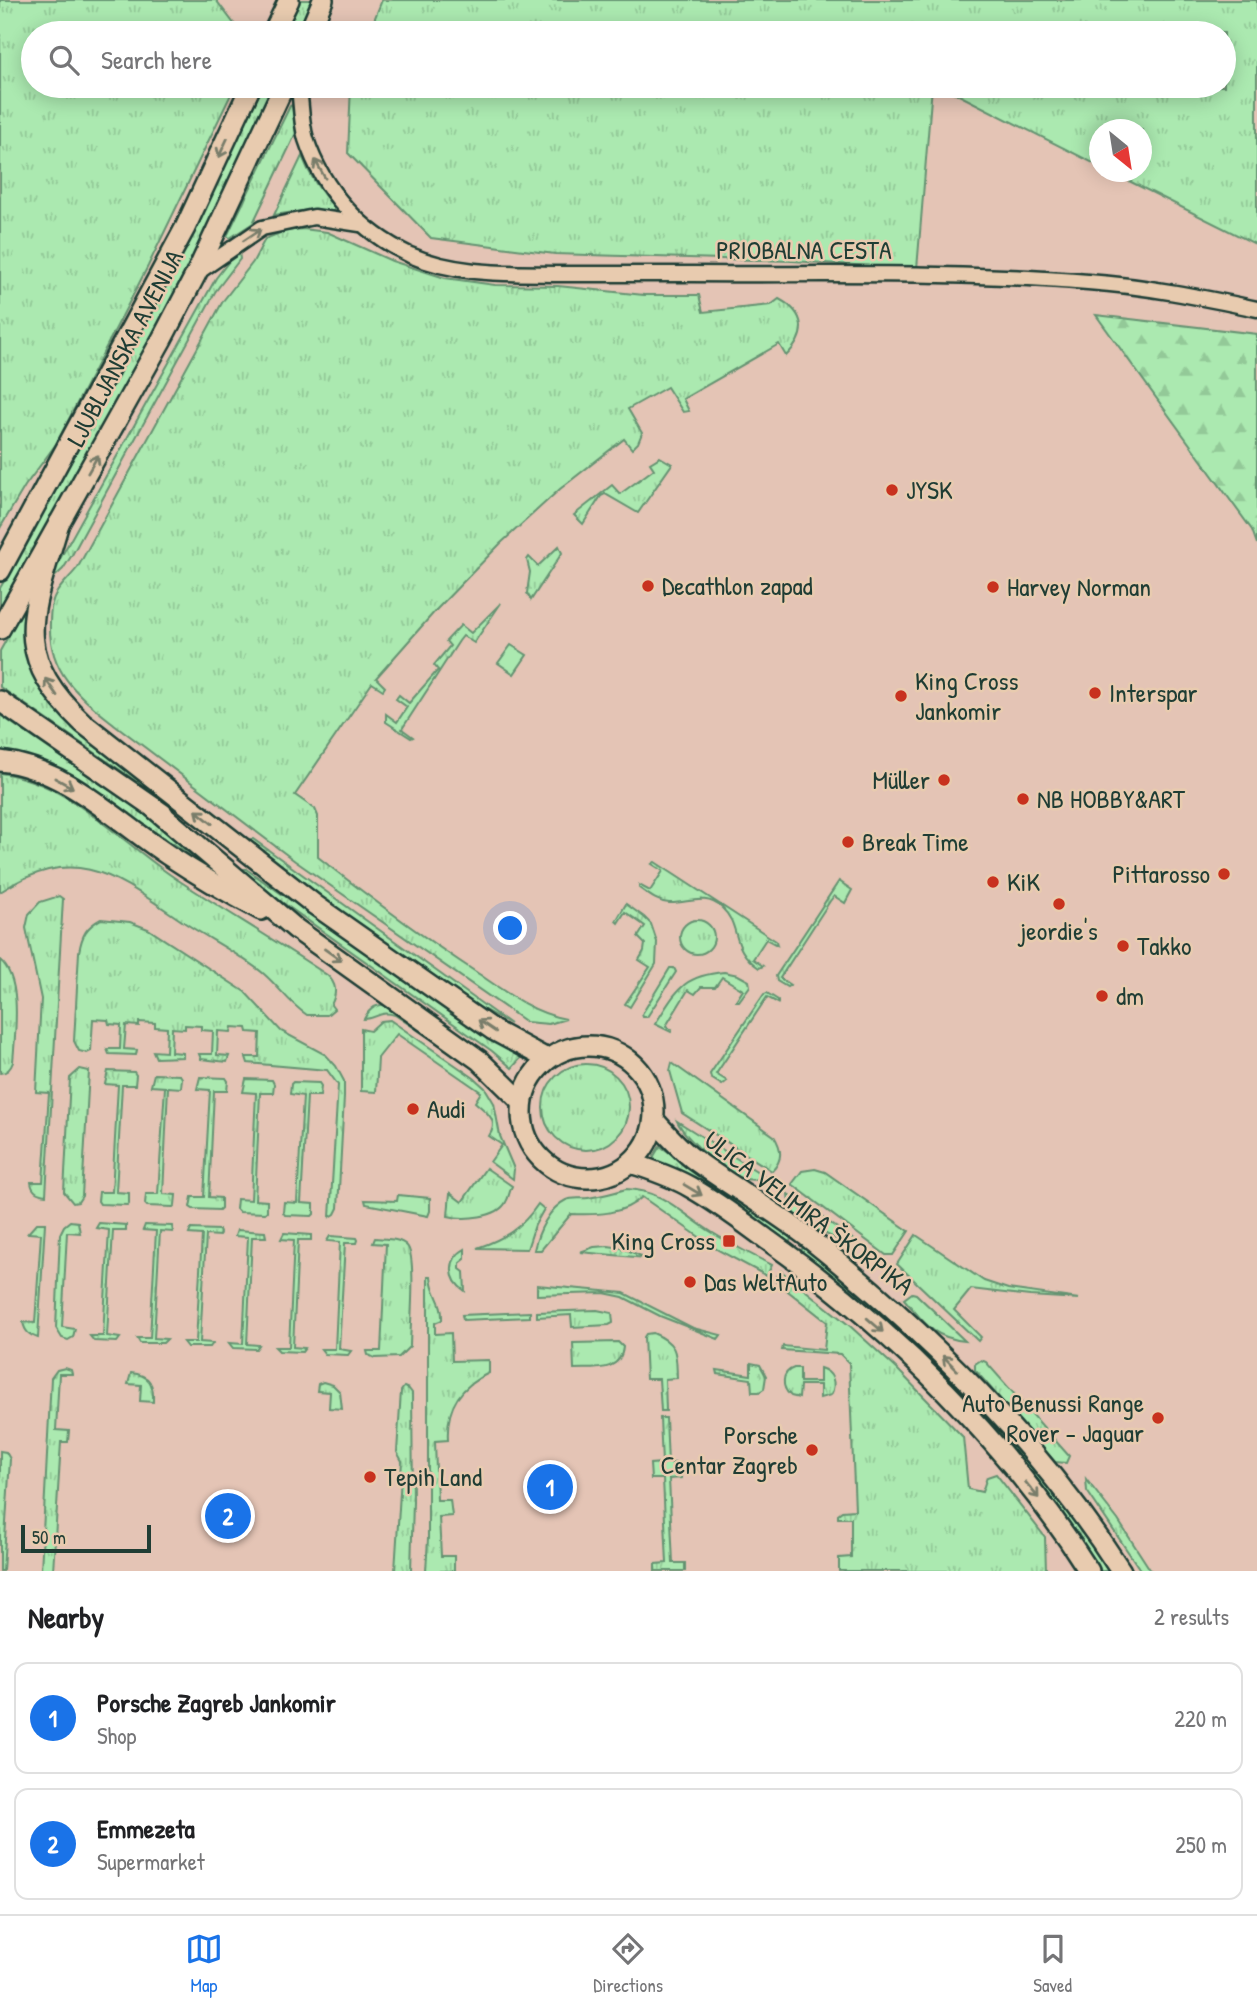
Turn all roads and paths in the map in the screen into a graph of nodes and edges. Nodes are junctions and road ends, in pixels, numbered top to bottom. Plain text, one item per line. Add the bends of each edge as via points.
1 (289, 0) edge
2 (323, 0) edge
3 (279, 21) edge
4 (314, 21) edge
5 (245, 98) edge
6 (278, 98) edge
7 (301, 98) edge
8 (360, 224) junction
9 (196, 274) junction
10 (1257, 309) edge
11 (59, 523) junction
12 (0, 570) edge
13 (0, 629) edge
14 (0, 701) edge
15 (0, 761) edge
16 (154, 808) junction
17 (314, 905) junction
18 (296, 929) junction
19 (547, 1059) junction
20 (522, 1102) junction
21 (654, 1121) junction
22 (631, 1163) junction
23 (1089, 1571) edge
24 (1121, 1571) edge

1 - 3 main road
2 - 4 main road
5 -> 12 main road, LJUBLJANSKA AVENIJA via 185,228
6 - 9 main road, LJUBLJANSKA AVENIJA
8 -> 7 street, PRIOBALNA CESTA via 318,167 306,137
9 -> 8 street, PRIOBALNA CESTA via 262,228 314,218
8 - 10 street, PRIOBALNA CESTA via 411,255 483,272 934,273 1089,282 1187,294
11 -> 9 main road, LJUBLJANSKA AVENIJA
11 - 13 main road, LJUBLJANSKA AVENIJA
17 -> 11 main road via 83,723 46,681 37,659 33,625
14 - 16 main road
15 -> 18 main road via 67,784 176,860
16 - 17 main road
16 - 18 main road
19 -> 17 main road via 493,1030
18 -> 20 main road via 479,1060
19 - 20 main road via 531,1077
19 - 21 main road via 585,1045 606,1047 622,1055 640,1070 650,1087
20 - 22 main road via 524,1130 533,1150 563,1174 598,1178
21 - 22 main road via 646,1144
24 -> 21 main road, ULICA VELIMIRA ŠKORPIKA via 1021,1437 923,1336 875,1291 803,1234 690,1156
22 -> 23 main road, ULICA VELIMIRA ŠKORPIKA via 690,1187 730,1213 883,1331 974,1421 1034,1493

